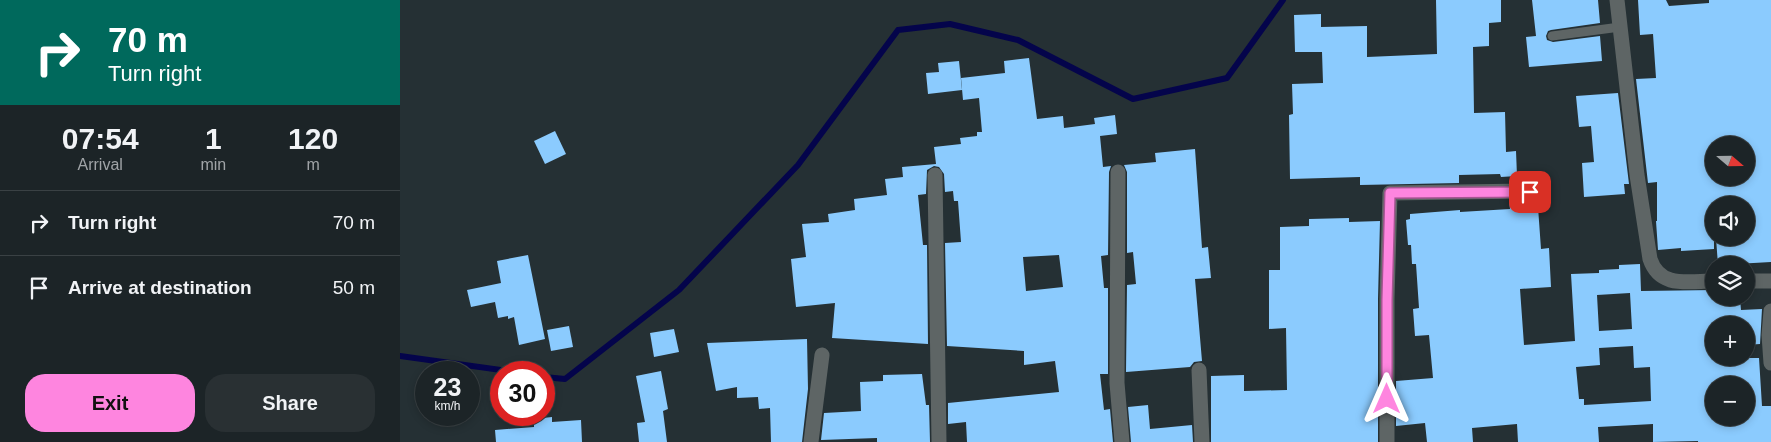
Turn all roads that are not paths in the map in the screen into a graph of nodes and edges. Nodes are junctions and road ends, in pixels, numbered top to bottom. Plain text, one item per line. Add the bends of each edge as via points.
1 (1617, 0) edge
2 (1620, 27) junction
3 (1552, 36) dead end
4 (1118, 172) dead end
5 (935, 174) dead end
6 (1530, 192) dead end
7 (1705, 281) edge
8 (1755, 281) edge
9 (1771, 281) edge
10 (1771, 311) edge
11 (822, 355) dead end
12 (1771, 363) edge
13 (1200, 370) dead end
14 (811, 442) edge
15 (939, 442) edge
16 (1122, 442) edge
17 (1202, 442) edge
18 (1387, 442) edge

1 - 2 street
2 - 3 lane
2 - 7 street via 1637,176 1653,268 1658,274 1675,281
4 - 16 street via 1117,382
5 - 15 street
6 - 18 street via 1390,193
8 - 9 street
10 - 12 street
11 - 14 street
13 - 17 street

